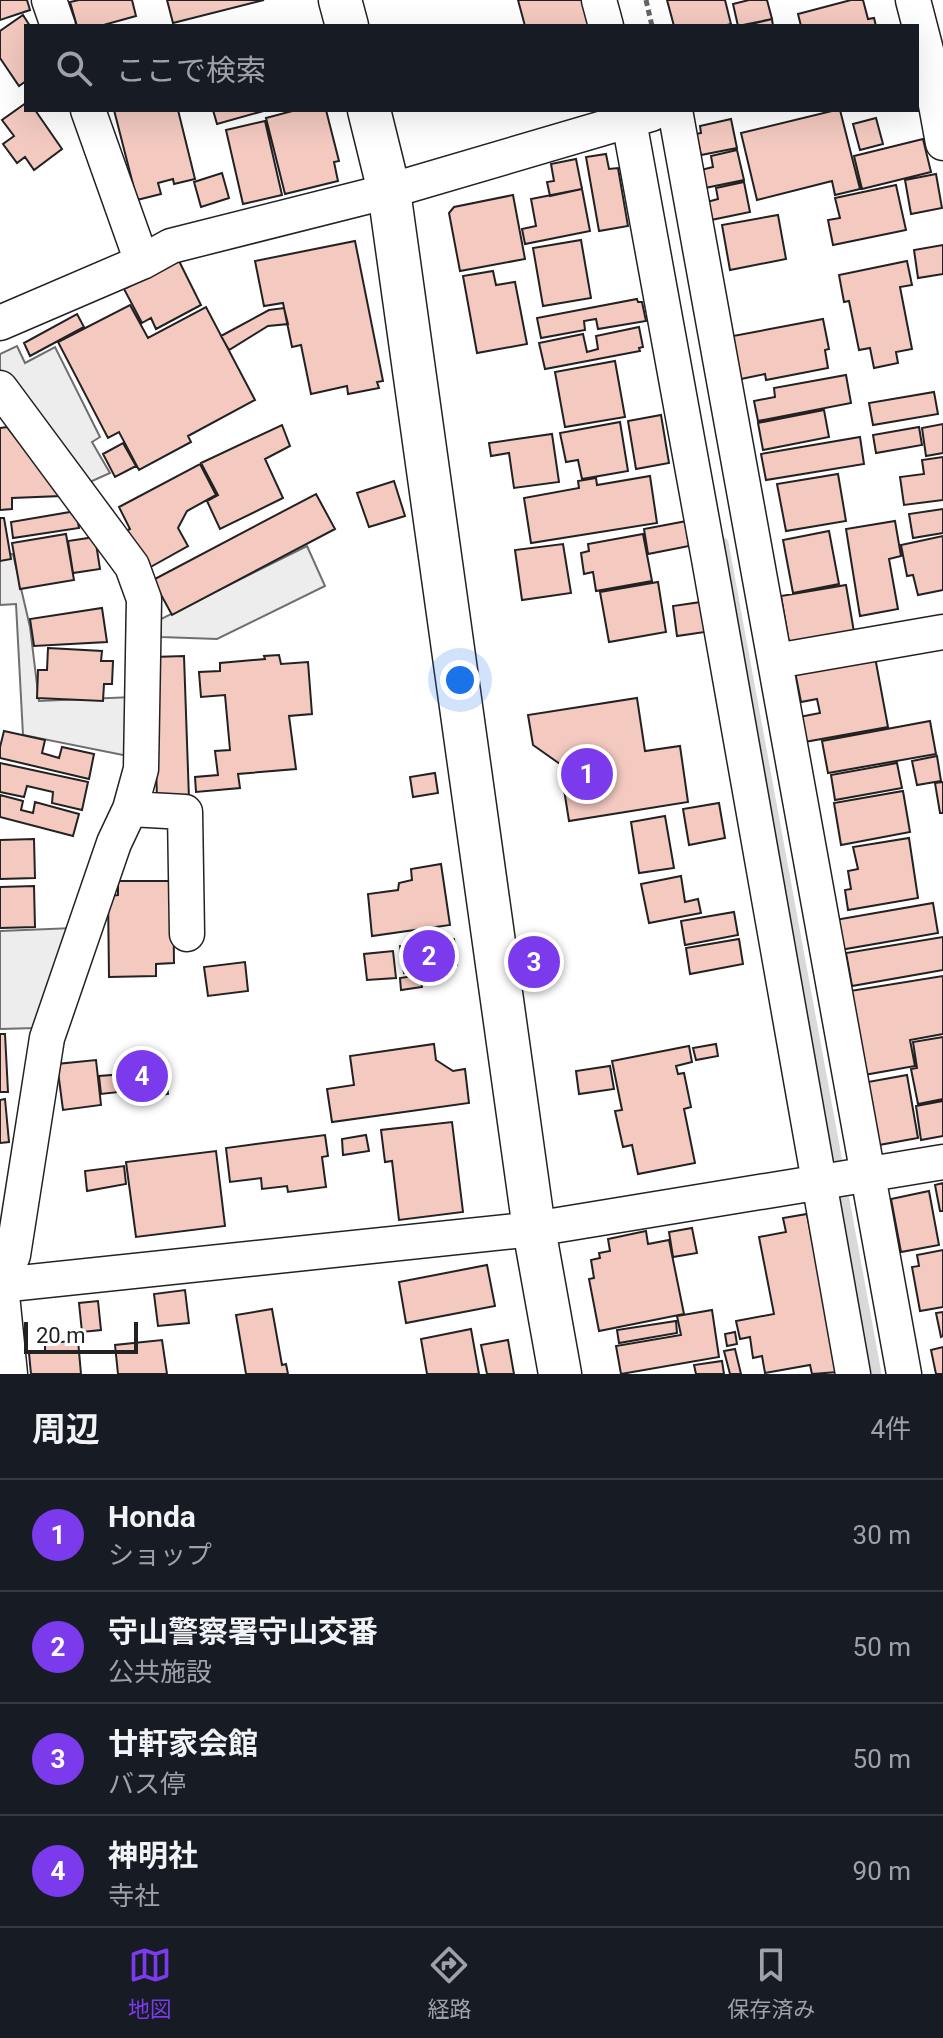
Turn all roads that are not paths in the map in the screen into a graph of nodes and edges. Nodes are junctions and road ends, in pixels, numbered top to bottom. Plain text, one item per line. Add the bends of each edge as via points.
1 (49, 0) edge
2 (340, 0) edge
3 (599, 0) edge
4 (913, 0) edge
5 (57, 24) edge
6 (346, 24) edge
7 (605, 24) edge
8 (929, 49) edge
9 (89, 112) edge
10 (369, 112) edge
11 (651, 112) edge
12 (675, 112) edge
13 (628, 115) edge
14 (943, 143) edge
15 (389, 191) junction
16 (142, 262) junction
17 (0, 323) edge
18 (0, 388) edge
19 (943, 632) edge
20 (776, 661) junction
21 (130, 809) junction
22 (187, 934) dead end
23 (943, 1162) edge
24 (869, 1175) junction
25 (818, 1183) junction
26 (534, 1229) junction
27 (0, 1285) edge
28 (10, 1374) edge
29 (560, 1374) edge
30 (853, 1374) edge
31 (904, 1374) edge

1 - 5 street
2 - 6 street
3 - 7 street
4 - 8 street
8 - 14 street
9 - 16 street
10 - 15 street
11 - 13 street
12 - 20 street
13 - 15 street
13 - 25 street
15 - 16 street via 171,246
15 - 26 street
16 - 17 street
18 - 21 street via 132,566 144,599 141,769
19 - 20 street
20 - 24 street
21 - 22 street via 185,812
21 - 27 street via 47,1038 13,1255
23 - 24 street
24 - 25 street
24 - 31 street
25 - 26 street
25 - 30 street
26 - 27 street
26 - 29 street
27 - 28 street

